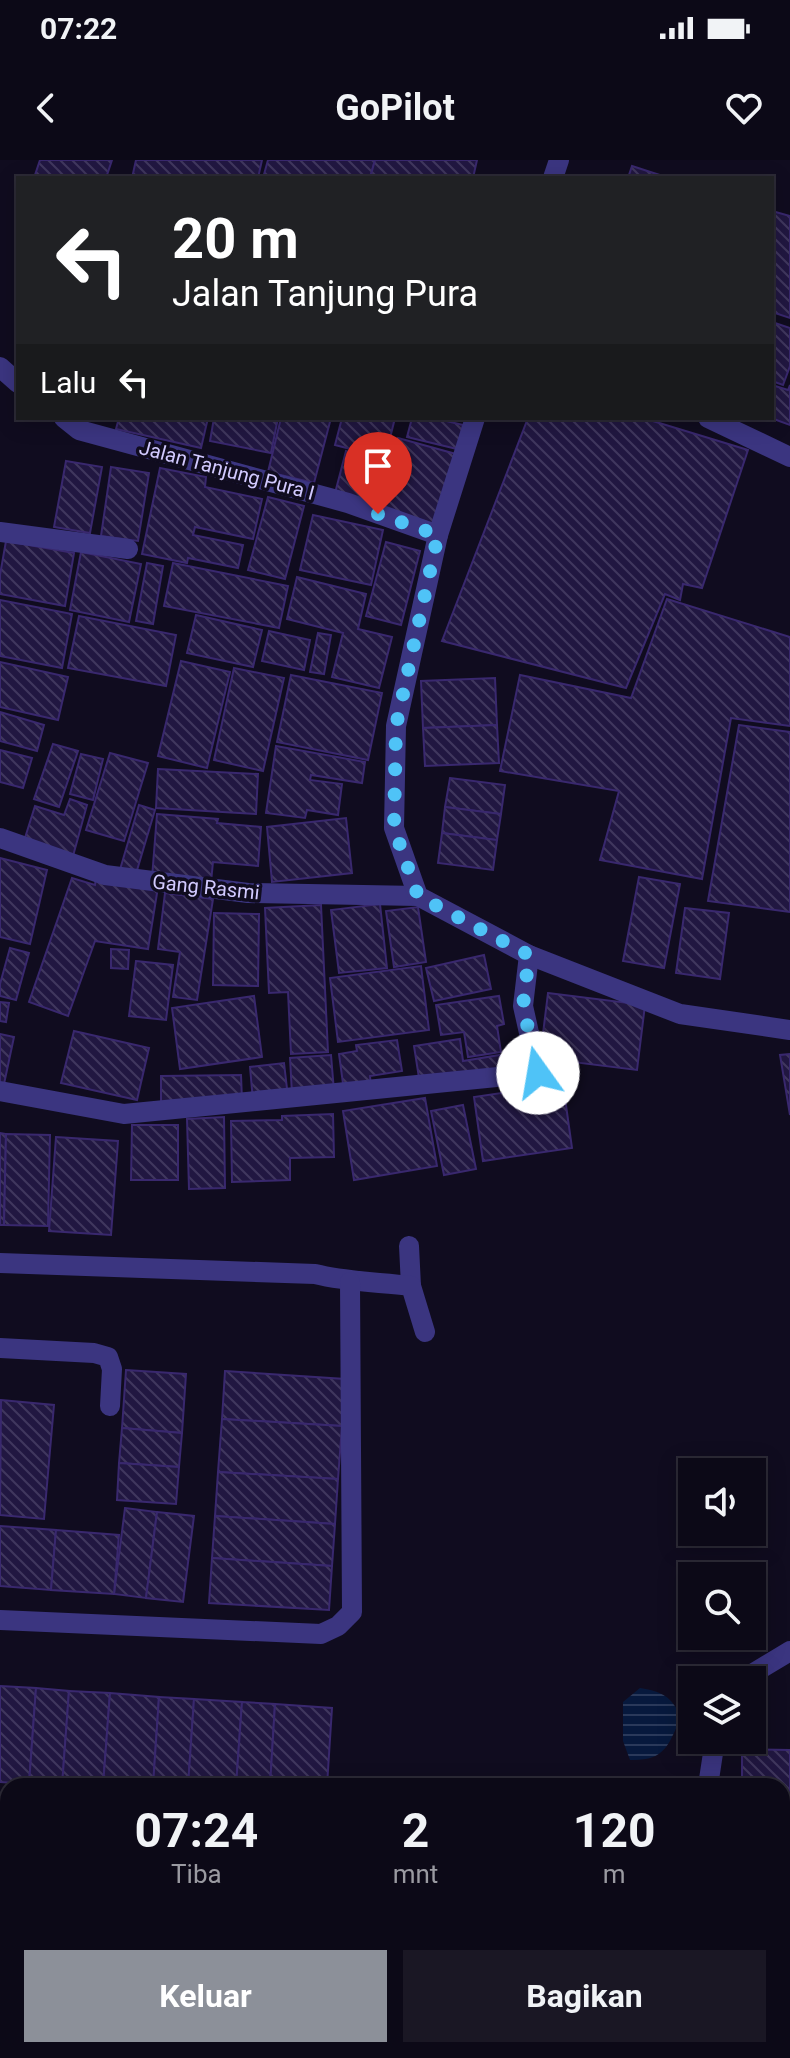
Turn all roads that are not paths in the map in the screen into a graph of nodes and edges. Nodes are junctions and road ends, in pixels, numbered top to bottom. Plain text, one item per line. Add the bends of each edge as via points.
1 (0, 367) edge
2 (16, 381) edge
3 (66, 420) edge
4 (474, 420) edge
5 (712, 420) edge
6 (790, 457) edge
7 (0, 532) edge
8 (438, 535) junction
9 (128, 549) dead end
10 (0, 838) edge
11 (418, 896) junction
12 (529, 955) junction
13 (790, 1030) edge
14 (0, 1091) edge
15 (409, 1246) dead end
16 (0, 1263) edge
17 (350, 1282) junction
18 (411, 1286) junction
19 (425, 1332) dead end
20 (0, 1348) edge
21 (110, 1406) dead end
22 (0, 1620) edge
23 (790, 1651) edge
24 (765, 1666) edge
25 (713, 1754) edge
26 (710, 1778) edge

1 - 2 street
3 - 8 street, Jalan Tanjung Pura I via 79,430 348,503
4 - 8 street
5 - 6 street
7 - 9 street
8 - 11 street via 396,726 394,828
10 - 11 street, Gang Rasmi via 105,875 248,893
11 - 12 street
12 - 13 street via 680,1014
12 - 14 street via 523,1006 538,1073 124,1114
15 - 18 street
16 - 17 street via 315,1274
17 - 18 street
17 - 22 street via 352,1612 338,1626 321,1634
18 - 19 street
20 - 21 street via 108,1357
23 - 24 street
25 - 26 street

